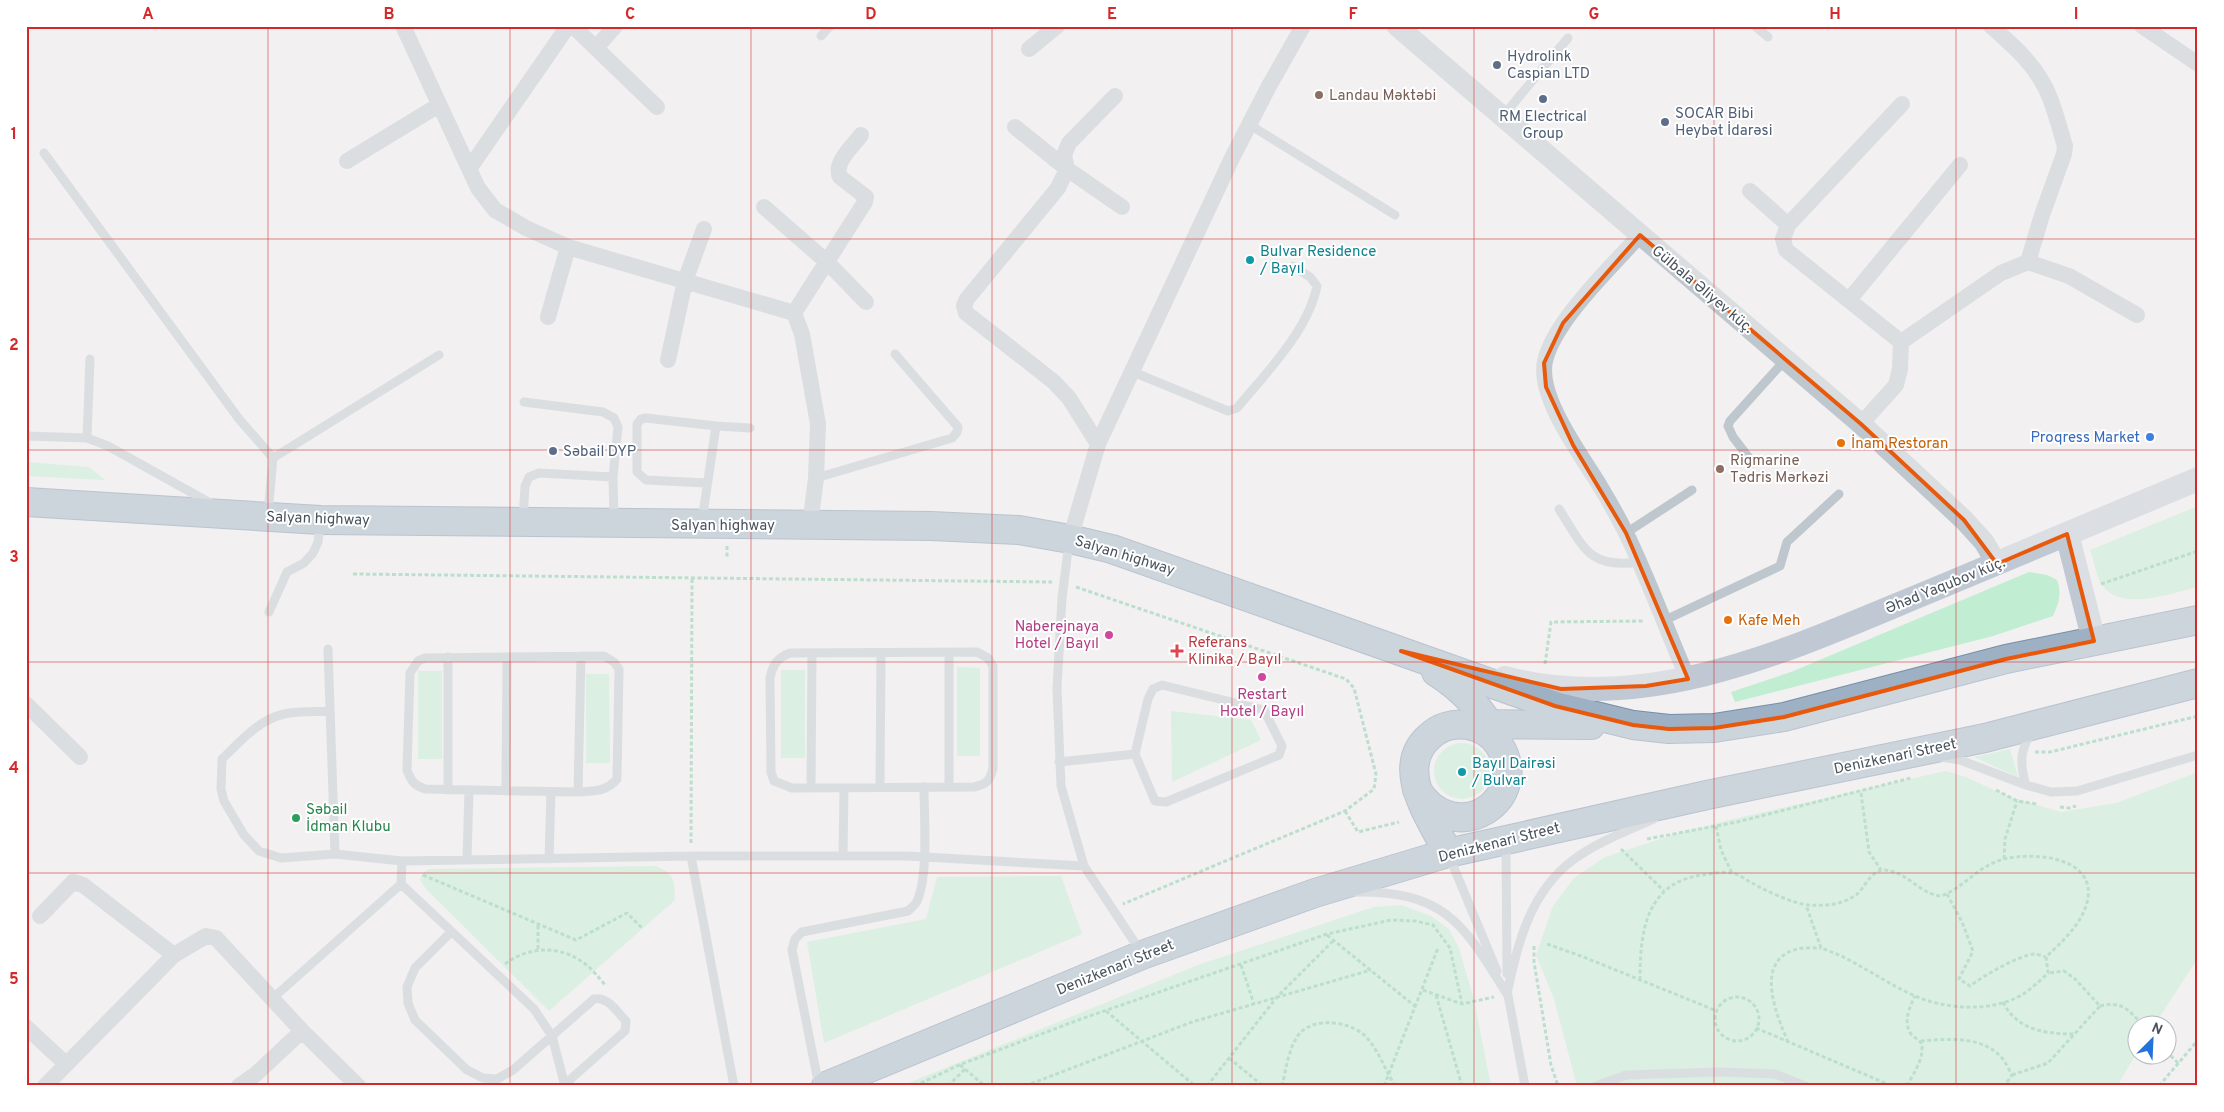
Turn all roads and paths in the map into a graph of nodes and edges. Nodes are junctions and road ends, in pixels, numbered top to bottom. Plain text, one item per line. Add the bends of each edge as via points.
1 (403, 26) edge
2 (568, 26) edge
3 (573, 26) edge
4 (615, 26) edge
5 (830, 26) edge
6 (1057, 26) edge
7 (1303, 26) edge
8 (1397, 26) edge
9 (1755, 26) edge
10 (1991, 26) edge
11 (2142, 26) edge
12 (821, 36) dead end
13 (1768, 37) dead end
14 (1568, 38) dead end
15 (597, 47) junction
16 (1029, 49) dead end
17 (2198, 64) edge
18 (1116, 96) dead end
19 (1902, 104) dead end
20 (440, 105) junction
21 (657, 107) dead end
22 (1502, 117) junction
23 (1250, 125) junction
24 (1015, 127) dead end
25 (860, 135) dead end
26 (44, 153) dead end
27 (347, 161) dead end
28 (1960, 165) dead end
29 (469, 169) junction
30 (1067, 170) junction
31 (1750, 191) dead end
32 (764, 206) dead end
33 (1122, 207) dead end
34 (1395, 215) dead end
35 (1788, 225) junction
36 (704, 229) dead end
37 (1640, 235) junction
38 (568, 247) junction
39 (827, 262) junction
40 (2028, 262) junction
41 (1293, 266) dead end
42 (685, 281) junction
43 (1849, 300) junction
44 (866, 302) dead end
45 (794, 313) junction
46 (2137, 315) dead end
47 (548, 317) dead end
48 (1901, 342) junction
49 (894, 354) dead end
50 (439, 355) dead end
51 (90, 359) dead end
52 (1786, 359) junction
53 (668, 360) dead end
54 (1133, 372) junction
55 (524, 402) dead end
56 (1861, 424) junction
57 (716, 426) junction
58 (750, 428) dead end
59 (26, 436) edge
60 (86, 438) junction
61 (1098, 444) junction
62 (273, 458) junction
63 (1753, 463) dead end
64 (613, 477) junction
65 (816, 478) junction
66 (2198, 478) edge
67 (706, 484) junction
68 (1692, 490) dead end
69 (1838, 494) dead end
70 (26, 502) edge
71 (1559, 509) dead end
72 (255, 516) junction
73 (320, 520) junction
74 (523, 521) junction
75 (614, 524) junction
76 (702, 525) junction
77 (810, 525) junction
78 (1626, 533) junction
79 (2068, 534) junction
80 (1070, 539) junction
81 (2198, 551) edge
82 (1638, 562) junction
83 (1997, 564) junction
84 (692, 578) dead end
85 (2101, 584) dead end
86 (269, 612) dead end
87 (2198, 620) edge
88 (1663, 621) junction
89 (2094, 641) junction
90 (328, 648) dead end
91 (1401, 651) junction
92 (812, 653) junction
93 (881, 653) junction
94 (949, 653) junction
95 (581, 656) junction
96 (448, 657) junction
97 (507, 657) junction
98 (1545, 664) dead end
99 (1688, 679) junction
100 (2198, 683) edge
101 (26, 704) edge
102 (330, 711) junction
103 (2198, 716) edge
104 (1459, 724) junction
105 (2041, 724) junction
106 (1490, 725) junction
107 (1633, 725) junction
108 (2022, 752) junction
109 (1135, 754) junction
110 (2198, 756) edge
111 (80, 757) dead end
112 (1505, 761) junction
113 (1059, 762) junction
114 (1916, 765) junction
115 (2026, 785) junction
116 (924, 787) junction
117 (949, 787) junction
118 (811, 788) junction
119 (844, 788) junction
120 (880, 788) junction
121 (1993, 788) dead end
122 (448, 790) junction
123 (468, 790) junction
124 (1417, 790) junction
125 (506, 791) junction
126 (551, 792) junction
127 (578, 792) junction
128 (1861, 792) junction
129 (1707, 795) junction
130 (2017, 801) junction
131 (2044, 804) dead end
132 (2078, 805) dead end
133 (2053, 806) dead end
134 (1345, 811) dead end
135 (1399, 822) dead end
136 (1716, 826) junction
137 (1506, 839) junction
138 (1642, 841) dead end
139 (1628, 846) dead end
140 (1621, 849) junction
141 (1613, 852) dead end
142 (1448, 853) junction
143 (335, 854) junction
144 (691, 856) junction
145 (843, 856) junction
146 (549, 858) junction
147 (924, 858) junction
148 (468, 859) junction
149 (2004, 859) junction
150 (402, 861) junction
151 (1084, 866) junction
152 (1881, 870) junction
153 (1732, 873) junction
154 (401, 884) junction
155 (1664, 891) junction
156 (1315, 893) junction
157 (1947, 894) junction
158 (1806, 905) junction
159 (40, 916) dead end
160 (538, 924) junction
161 (643, 929) dead end
162 (451, 932) junction
163 (1327, 934) junction
164 (1537, 938) dead end
165 (1334, 940) junction
166 (1546, 944) dead end
167 (1438, 948) dead end
168 (1821, 948) junction
169 (538, 949) junction
170 (174, 955) junction
171 (1142, 955) junction
172 (2046, 957) junction
173 (1241, 965) junction
174 (1371, 970) junction
175 (496, 973) junction
176 (2048, 973) junction
177 (1640, 980) junction
178 (606, 986) dead end
179 (1422, 990) junction
180 (1507, 994) junction
181 (1436, 995) junction
182 (1915, 996) junction
183 (1277, 997) junction
184 (273, 998) junction
185 (2003, 1002) junction
186 (1254, 1004) junction
187 (1462, 1004) junction
188 (2100, 1006) junction
189 (1416, 1007) junction
190 (1106, 1010) junction
191 (1716, 1011) junction
192 (2133, 1014) edge
193 (26, 1027) edge
194 (1756, 1028) junction
195 (302, 1031) junction
196 (2075, 1034) junction
197 (552, 1036) junction
198 (2198, 1040) edge
199 (1142, 1041) junction
200 (1921, 1041) junction
201 (1788, 1042) junction
202 (1229, 1058) junction
203 (2178, 1063) joint
204 (66, 1064) junction
205 (959, 1065) junction
206 (964, 1069) junction
207 (2012, 1075) junction
208 (1389, 1077) junction
209 (565, 1085) edge
210 (45, 1086) edge
211 (239, 1086) edge
212 (358, 1086) edge
213 (734, 1086) edge
214 (819, 1086) edge
215 (826, 1086) edge
216 (915, 1086) edge
217 (948, 1086) edge
218 (985, 1086) edge
219 (1025, 1086) edge
220 (1195, 1086) edge
221 (1207, 1086) edge
222 (1263, 1086) edge
223 (1282, 1086) edge
224 (1384, 1086) edge
225 (1395, 1086) edge
226 (1462, 1086) edge
227 (1525, 1086) edge
228 (1558, 1086) edge
229 (1596, 1086) edge
230 (1805, 1086) edge
231 (1892, 1086) edge
232 (1907, 1086) edge
233 (2004, 1086) edge
234 (2159, 1086) edge

1 - 20 street
2 - 29 street
3 - 15 street
4 - 15 street
5 - 12 lane
6 - 16 street
7 - 23 street
8 - 22 street, Gülbala Əliyev küç.
9 - 13 lane
10 - 40 street via 2034,68 2050,97 2065,146
11 - 17 street
14 - 22 lane
15 - 21 street
18 - 30 street via 1069,143 1064,155
19 - 35 street
20 - 27 street
20 - 29 street
22 - 37 street, Gülbala Əliyev küç.
23 - 34 lane
23 - 54 street
24 - 30 street
25 - 39 street via 839,164 838,173 866,197 865,202
26 - 62 lane via 239,419
28 - 43 street
29 - 38 street via 478,188 495,210
30 - 33 street
30 - 61 street via 1058,188 964,306 966,313 1054,382 1069,398
31 - 35 street
32 - 39 street
35 - 43 street via 1783,239 1786,250
36 - 42 street
37 - 52 street, Gülbala Əliyev küç.
37 - 78 street via 1563,323 1544,363 1546,387 1572,445
38 - 42 street
38 - 47 street
39 - 44 street
39 - 45 street
40 - 46 street via 2069,276
40 - 48 street via 2001,273
41 - 54 lane via 1317,286 1315,299 1295,336 1237,408 1228,411
42 - 45 street
42 - 53 street
43 - 48 street
45 - 65 street via 802,334 818,424
48 - 56 street via 1896,385
49 - 65 lane via 958,427 957,432 952,438
50 - 62 lane
51 - 60 lane
52 - 56 street, Gülbala Əliyev küç.
52 - 63 lane via 1728,426 1732,437
54 - 61 street
55 - 64 lane via 603,412 614,418 618,427
56 - 83 street, Gülbala Əliyev küç. via 1964,520 1984,542
57 - 58 lane
57 - 67 lane
57 - 67 lane via 646,418 638,424 637,472 640,477
59 - 60 lane
60 - 72 lane via 108,446 211,504
61 - 80 street
62 - 72 lane
64 - 74 lane via 539,472 529,477 525,486
64 - 75 lane
65 - 77 street
66 - 79 main road, Əhəd Yaqubov küç.
67 - 76 lane
68 - 78 lane
69 - 88 lane via 1787,542 1780,566
70 - 72 highway, Salyan highway
71 - 82 lane via 1587,552 1607,562
72 - 73 highway, Salyan highway
73 - 74 highway, Salyan highway
73 - 86 lane via 318,542 312,554 304,563 287,572
74 - 75 highway, Salyan highway
75 - 76 highway, Salyan highway
76 - 77 highway, Salyan highway
77 - 80 highway, Salyan highway via 1019,530
78 - 82 street
79 - 83 main road, Əhəd Yaqubov küç.
79 - 89 main road
80 - 91 highway, Salyan highway via 1121,552
80 - 113 lane via 1062,598 1057,688
81 - 85 path
82 - 88 street
83 - 99 main road, Əhəd Yaqubov küç. via 1824,635
84 - 144 path
87 - 89 highway
88 - 98 path via 1551,622
88 - 99 street
89 - 107 highway via 2006,659 1775,719 1714,728 1669,729
90 - 102 lane
91 - 99 main road, Əhəd Yaqubov küç. via 1518,682 1561,689 1620,688
91 - 106 highway via 1458,688 1481,710
91 - 107 highway via 1555,706
92 - 93 lane
92 - 118 lane
92 - 118 lane via 790,653 779,657 770,678 771,772 774,781 784,786
93 - 94 lane
93 - 120 lane
94 - 117 lane
94 - 117 lane via 977,652 988,658 993,666 993,768 985,785
95 - 97 lane
95 - 127 lane
95 - 127 lane via 604,656 619,669 617,779 601,791
96 - 97 lane
96 - 122 lane
96 - 122 lane via 425,658 418,661 410,673 407,770 417,786
97 - 125 lane
100 - 105 highway, Denizkenari Street
101 - 111 street
102 - 143 lane
102 - 143 lane via 284,714 267,720 222,759 221,789 244,835 259,851 281,858
103 - 108 path via 2050,752
104 - 106 highway
104 - 112 highway via 1489,734
104 - 124 highway via 1446,726 1424,741 1414,764
105 - 108 lane via 2028,737
105 - 114 highway, Denizkenari Street via 1985,738
106 - 107 highway
106 - 112 highway
108 - 115 lane via 2021,768
109 - 109 lane via 1154,800 1166,802 1278,754 1282,746 1264,710 1162,685 1153,689 1148,699
109 - 113 lane
110 - 115 lane via 2077,791 2050,792
112 - 124 highway via 1505,786 1498,798 1489,808 1469,817 1448,816 1436,811
112 - 137 highway
113 - 151 lane via 1063,795
114 - 115 lane via 1960,760
114 - 128 path
114 - 129 highway, Denizkenari Street
116 - 117 lane
116 - 120 lane
116 - 147 lane
118 - 119 lane
119 - 120 lane
119 - 145 lane
121 - 130 path
122 - 123 lane
123 - 125 lane
123 - 148 lane
124 - 142 highway
125 - 126 lane
126 - 127 lane
126 - 146 lane
128 - 136 path
128 - 152 path via 1869,852
129 - 137 highway, Denizkenari Street
129 - 180 lane via 1601,843 1559,872 1532,908 1512,966
130 - 131 path
130 - 149 path via 2005,839
132 - 133 path via 2069,808
134 - 135 path via 1358,832
136 - 138 path
136 - 153 path via 1721,850
137 - 142 highway, Denizkenari Street
137 - 180 lane
139 - 140 path
140 - 141 path
140 - 155 path
142 - 156 highway, Denizkenari Street
142 - 180 lane
143 - 150 lane
144 - 145 lane
144 - 146 lane
144 - 213 lane
145 - 147 lane
146 - 148 lane
147 - 151 lane
147 - 214 lane via 921,889 916,905 908,911 802,932 795,939 792,950
148 - 150 lane
149 - 157 path via 1987,865
149 - 172 path via 2028,856 2062,861 2084,876 2088,886 2086,907 2073,930
150 - 154 lane
150 - 160 path via 422,874
151 - 171 lane
152 - 157 path via 1907,877 1934,895
152 - 158 path via 1844,902
153 - 155 path via 1694,876 1678,881
153 - 158 path via 1764,890
154 - 162 lane
154 - 184 lane
155 - 177 path via 1644,927
156 - 171 highway, Denizkenari Street
156 - 180 lane via 1400,895 1436,907 1458,923 1474,942
157 - 172 path via 1973,950 1959,979 1970,986 2025,956 2036,954
158 - 168 path
159 - 170 street via 73,882 83,885
160 - 161 path via 576,940 627,913
160 - 169 path
162 - 175 lane
162 - 197 lane via 415,968 407,987 408,1003 415,1020 467,1070 483,1078 497,1079 513,1070
163 - 165 path
163 - 173 path
163 - 187 path via 1391,920 1433,925 1450,948
164 - 228 path via 1534,962 1550,1065
165 - 174 path
165 - 183 path
166 - 177 path
167 - 179 path
168 - 182 path via 1842,955
168 - 201 path via 1794,950 1782,957 1773,969 1772,997
169 - 175 path via 516,956
169 - 178 path via 571,955
170 - 184 street via 206,936 216,938
170 - 204 street
171 - 215 highway, Denizkenari Street
172 - 176 path
173 - 186 path
173 - 190 path
174 - 183 path
174 - 189 path
175 - 197 lane via 534,1009
176 - 185 path via 2024,994
176 - 188 path via 2064,971
177 - 191 path
179 - 181 path
179 - 189 path
180 - 187 path
180 - 227 lane
181 - 187 path
181 - 226 path
182 - 185 path via 1949,1005 1981,1006
182 - 200 path via 1908,1010 1907,1024 1912,1035
183 - 186 path
183 - 202 path
184 - 195 street
185 - 196 path via 2023,1025 2037,1031
186 - 199 path
188 - 192 path via 2115,1003
188 - 196 path
189 - 208 path
190 - 199 path
190 - 205 path
191 - 194 path via 1719,1032 1730,1040 1744,1040
191 - 194 path via 1726,1000 1747,1000 1757,1011
193 - 204 street
194 - 201 path
195 - 211 street
195 - 212 street
196 - 207 path via 2048,1063
197 - 209 lane
197 - 209 lane via 594,999 605,1000 626,1021 625,1032
198 - 203 path
199 - 219 path
199 - 220 path
200 - 207 path via 1954,1039 1984,1045 2002,1058
200 - 232 path via 1920,1061
201 - 231 path
202 - 221 path
202 - 222 path
203 - 234 path
204 - 210 street
205 - 206 path
205 - 216 path
206 - 217 path
206 - 218 path
207 - 233 path
208 - 223 path via 1368,1039 1339,1023 1320,1023 1302,1032 1293,1047
208 - 224 path
208 - 225 path
229 - 230 lane via 1626,1074 1719,1072 1775,1074

